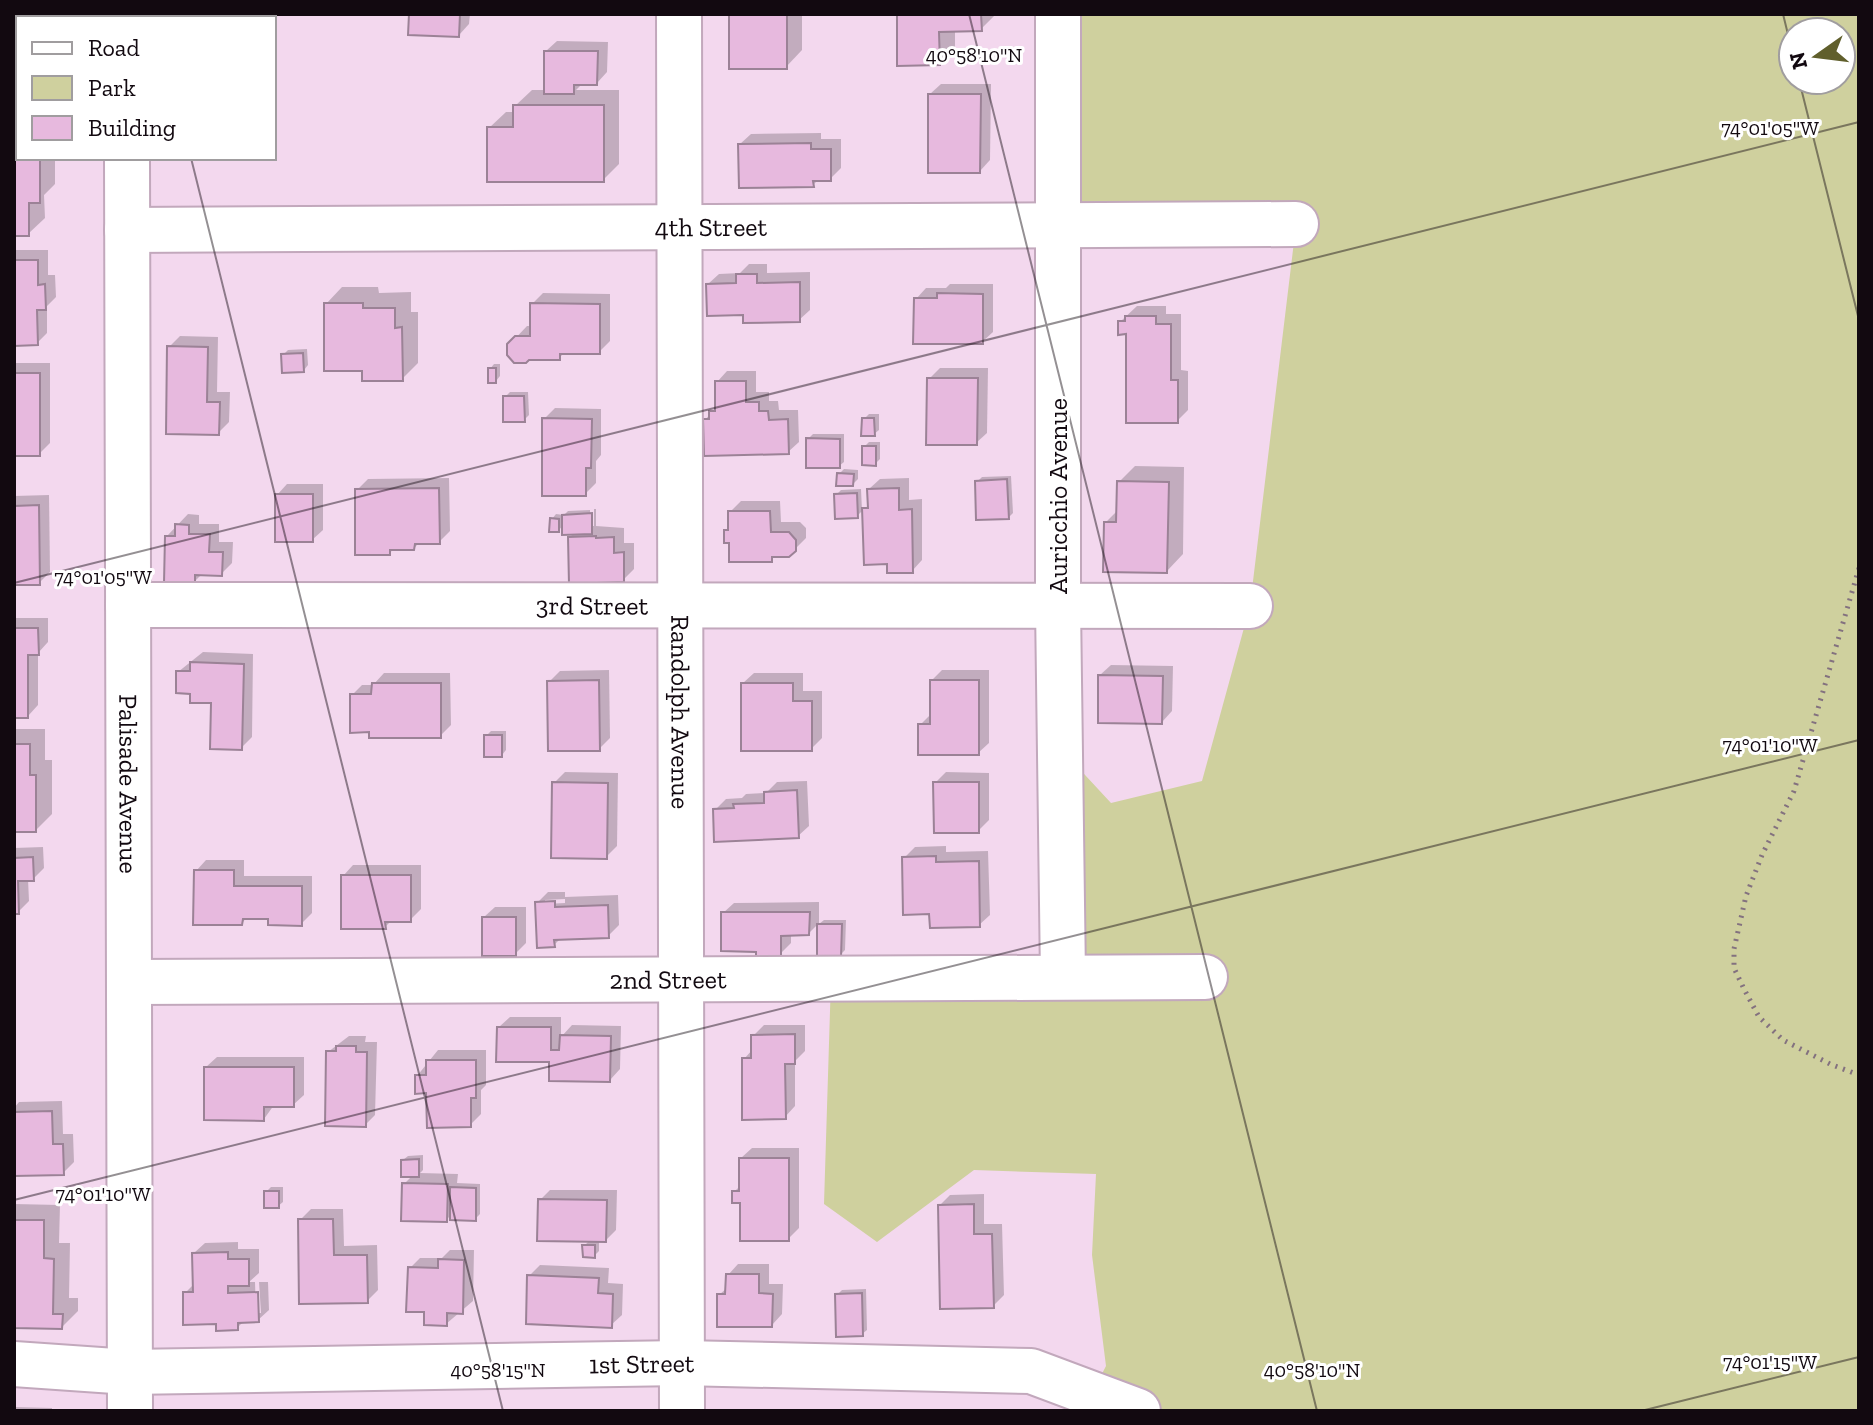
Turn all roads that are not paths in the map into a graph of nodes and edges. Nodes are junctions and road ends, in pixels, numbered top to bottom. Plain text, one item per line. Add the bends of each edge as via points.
1 (679, 14) edge
2 (1058, 14) edge
3 (127, 160) edge
4 (1296, 224) dead end
5 (1058, 226) junction
6 (679, 227) junction
7 (127, 230) junction
8 (128, 605) junction
9 (1058, 606) junction
10 (1250, 606) dead end
11 (681, 607) junction
12 (1063, 977) junction
13 (1205, 977) dead end
14 (682, 980) junction
15 (130, 982) junction
16 (682, 1363) junction
17 (14, 1364) edge
18 (130, 1391) edge
19 (682, 1411) edge
20 (1138, 1411) edge

1 - 6 street, Randolph Avenue
2 - 5 street, Auricchio Avenue
3 - 7 street, Palisade Avenue
4 - 5 street, 4th Street
5 - 6 street, 4th Street
5 - 9 street, Auricchio Avenue
6 - 7 street, 4th Street
6 - 11 street, Randolph Avenue
7 - 8 street, Palisade Avenue
8 - 11 street, 3rd Street
8 - 15 street, Palisade Avenue
9 - 10 street, 3rd Street
9 - 11 street, 3rd Street
9 - 12 street, Auricchio Avenue
11 - 14 street, Randolph Avenue
12 - 13 street, 2nd Street
12 - 14 street, 2nd Street
14 - 15 street, 2nd Street
14 - 16 street, Randolph Avenue
15 - 18 street, Palisade Avenue
16 - 18 street, 1st Street
16 - 19 street, Randolph Avenue
16 - 20 street, 1st Street via 1031,1371
17 - 18 street, 1st Street

